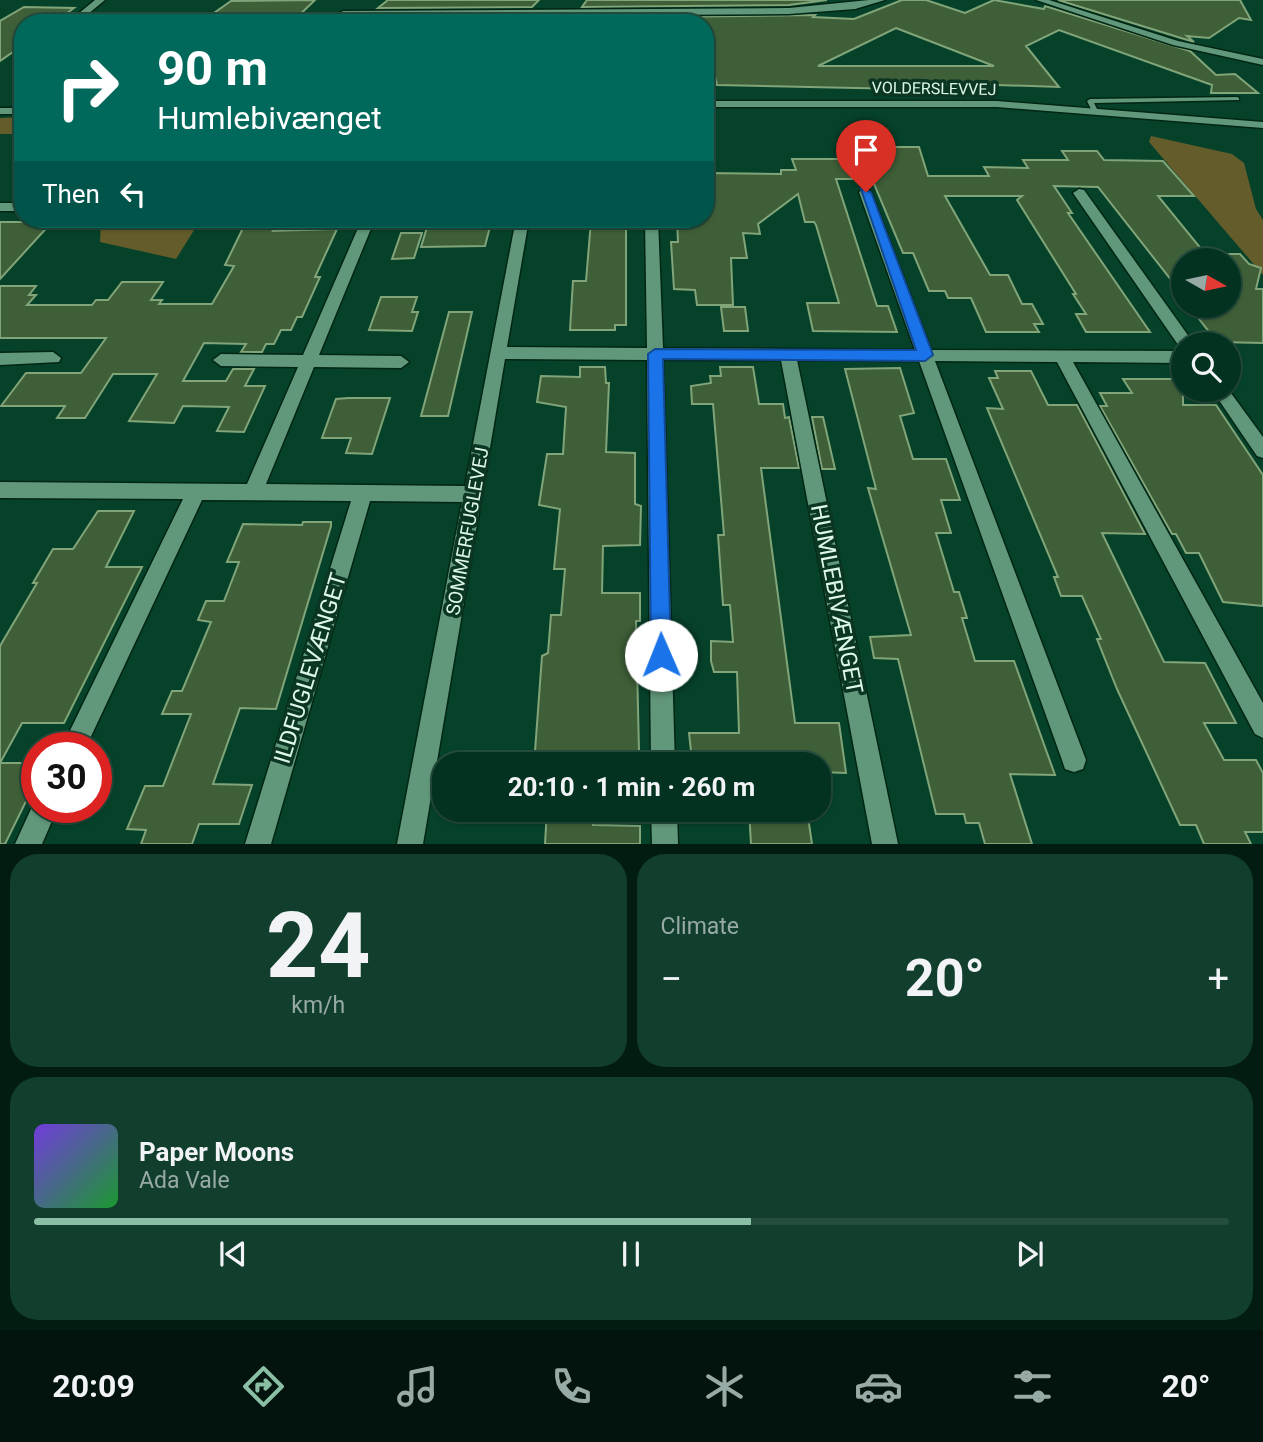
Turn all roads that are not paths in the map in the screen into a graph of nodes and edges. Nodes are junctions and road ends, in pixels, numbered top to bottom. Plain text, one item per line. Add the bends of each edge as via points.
1 (101, 0) edge
2 (564, 0) edge
3 (748, 0) edge
4 (881, 0) edge
5 (1040, 0) edge
6 (744, 11) junction
7 (558, 12) junction
8 (343, 13) dead end
9 (83, 14) edge
10 (1203, 48) junction
11 (1263, 57) edge
12 (1263, 62) edge
13 (1237, 99) dead end
14 (714, 104) edge
15 (1095, 111) junction
16 (1161, 118) junction
17 (1263, 125) edge
18 (1263, 133) edge
19 (866, 192) dead end
20 (1079, 193) dead end
21 (364, 228) edge
22 (520, 228) edge
23 (652, 228) edge
24 (1178, 332) edge
25 (498, 353) junction
26 (655, 354) junction
27 (788, 355) junction
28 (925, 355) junction
29 (1062, 356) junction
30 (1171, 357) edge
31 (53, 358) dead end
32 (0, 359) edge
33 (222, 360) dead end
34 (308, 361) junction
35 (401, 362) dead end
36 (1228, 402) edge
37 (1263, 452) edge
38 (0, 490) edge
39 (196, 492) junction
40 (253, 492) junction
41 (363, 493) junction
42 (474, 494) junction
43 (1263, 726) edge
44 (81, 732) edge
45 (663, 752) edge
46 (1074, 760) dead end
47 (664, 822) edge
48 (38, 823) edge
49 (28, 844) edge
50 (258, 844) edge
51 (411, 844) edge
52 (665, 844) edge
53 (885, 844) edge

1 - 9 street
2 - 7 street
3 - 6 street
4 - 6 street via 826,10
5 - 10 street
6 - 7 street
7 - 8 street
10 - 11 street
10 - 12 street
13 - 15 lane via 1090,101
14 - 15 street, VOLDERSLEVVEJ via 958,103
15 - 16 street, VOLDERSLEVVEJ
16 - 17 street, VOLDERSLEVVEJ
16 - 18 street, VOLDERSLEVVEJ
19 - 28 street
20 - 24 street
21 - 34 street
22 - 25 street, SOMMERFUGLEVEJ
23 - 26 street
25 - 26 street
25 - 42 street, SOMMERFUGLEVEJ
26 - 27 street
26 - 45 street
27 - 28 street
27 - 53 street, HUMLEBIVÆNGET
28 - 29 street
28 - 46 street
29 - 30 street
29 - 43 street
31 - 32 street
33 - 34 street
34 - 35 street
34 - 40 street
36 - 37 street
38 - 39 street
39 - 40 street
39 - 44 street
40 - 41 street
41 - 42 street
41 - 50 street, ILDFUGLEVÆNGET
42 - 51 street, SOMMERFUGLEVEJ
47 - 52 street
48 - 49 street

